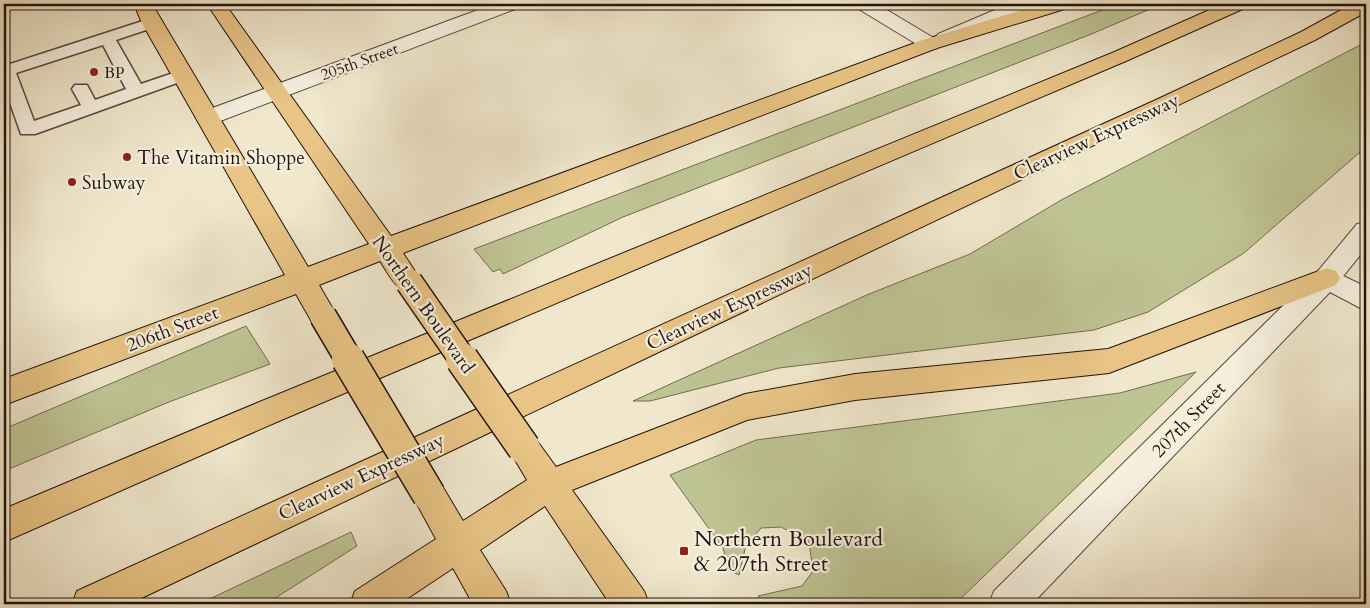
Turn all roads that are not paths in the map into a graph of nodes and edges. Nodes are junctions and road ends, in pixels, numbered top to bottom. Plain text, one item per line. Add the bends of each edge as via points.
1 (216, 4) edge
2 (511, 4) edge
3 (864, 4) edge
4 (1024, 4) edge
5 (1061, 4) edge
6 (1238, 4) edge
7 (1366, 4) edge
8 (147, 13) edge
9 (107, 38) junction
10 (930, 44) junction
11 (182, 75) junction
12 (81, 89) dead end
13 (136, 91) junction
14 (276, 92) junction
15 (91, 108) junction
16 (207, 118) junction
17 (1366, 231) edge
18 (385, 247) junction
19 (302, 278) junction
20 (1327, 278) junction
21 (1366, 300) edge
22 (4, 392) edge
23 (550, 484) junction
24 (4, 526) edge
25 (458, 544) junction
26 (90, 604) edge
27 (368, 604) edge
28 (493, 604) edge
29 (631, 604) edge
30 (1007, 604) edge

1 - 14 main road, Northern Boulevard
2 - 14 street, 205th Street
3 - 10 street
4 - 10 street
5 - 10 main road
6 - 24 main road
7 - 26 main road, Clearview Expressway via 1308,36 1166,104
8 - 9 lane
8 - 11 main road
9 - 13 lane
9 - 15 lane via 66,56 7,71 28,130
10 - 18 main road
11 - 13 lane
11 - 16 main road
12 - 15 lane
13 - 15 lane
14 - 16 street, 205th Street
14 - 18 main road, Northern Boulevard
16 - 19 main road
17 - 20 street, 207th Street
18 - 19 main road, 206th Street
18 - 23 main road, Northern Boulevard, bridge
19 - 22 main road, 206th Street
19 - 25 main road, bridge
20 - 21 street
20 - 23 main road via 1108,361 855,387 745,408
20 - 30 street, 207th Street
23 - 25 main road
23 - 29 main road, Northern Boulevard
25 - 27 main road
25 - 28 main road

